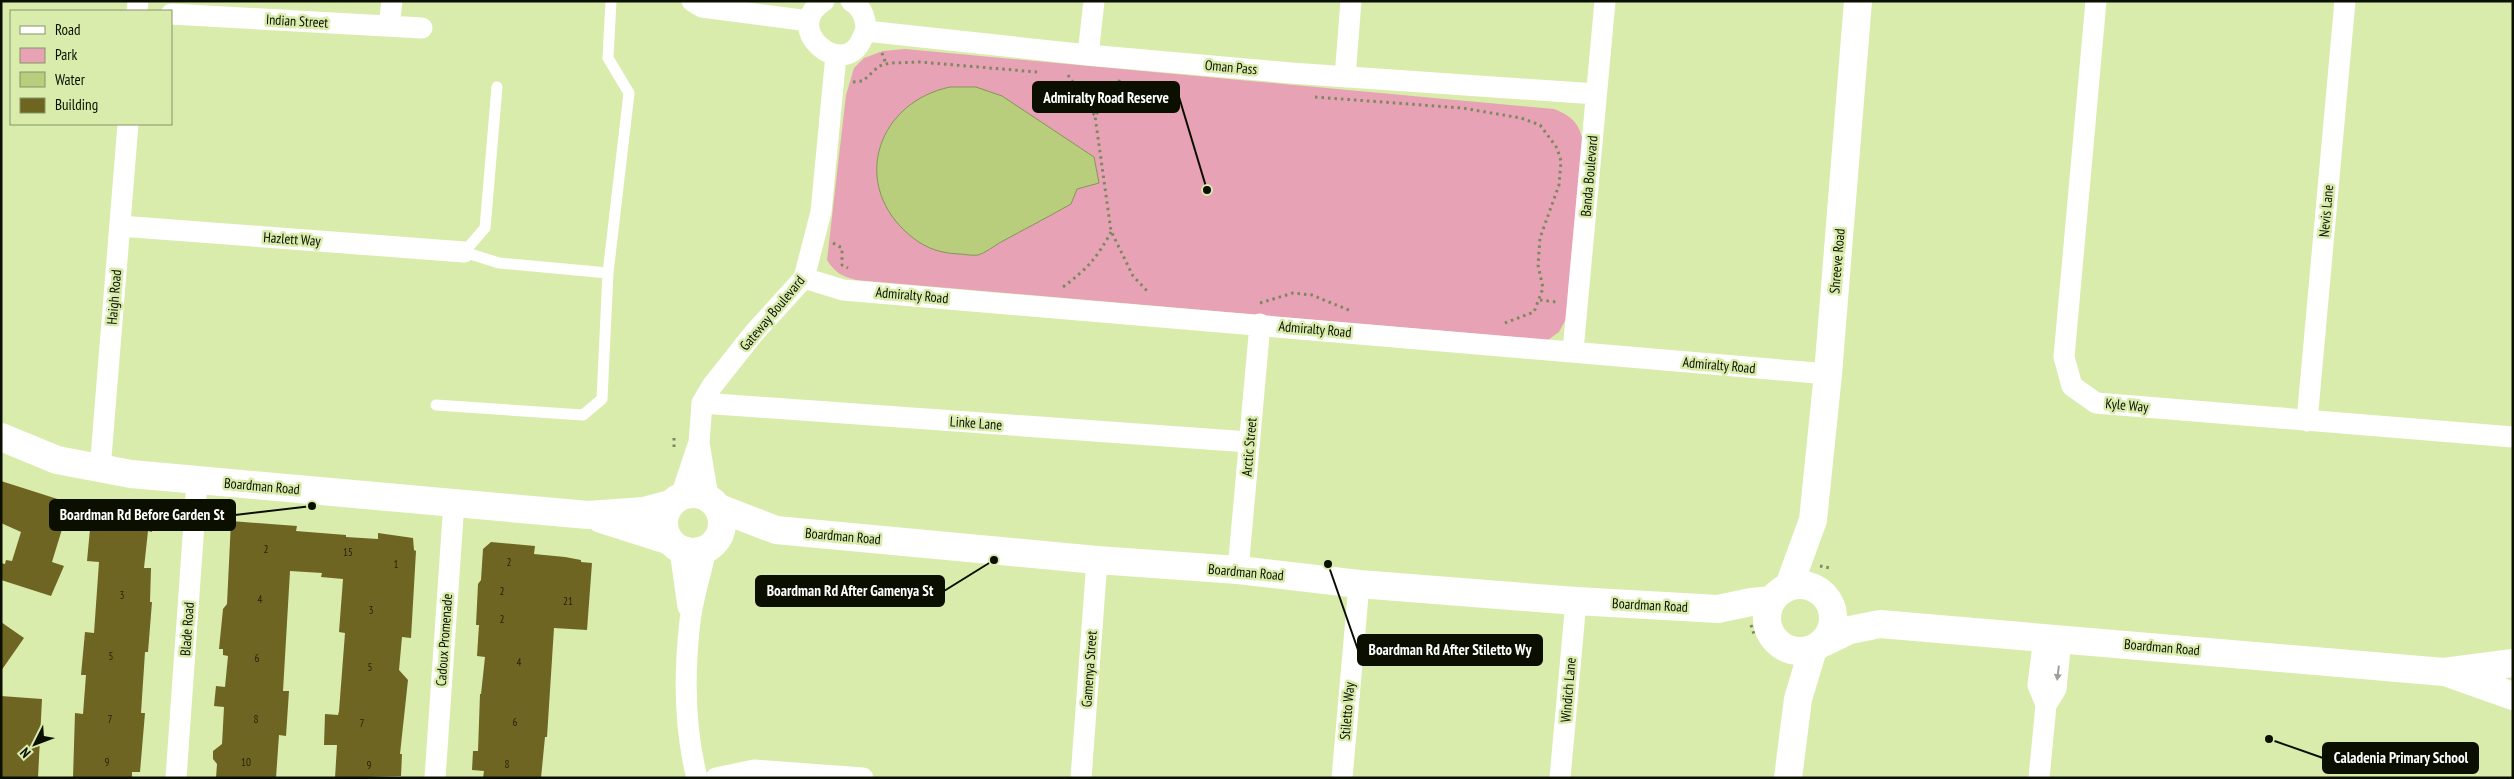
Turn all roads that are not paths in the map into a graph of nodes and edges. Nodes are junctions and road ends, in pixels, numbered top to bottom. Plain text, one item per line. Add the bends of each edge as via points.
1 (392, 1) edge
2 (611, 1) edge
3 (692, 1) edge
4 (824, 1) edge
5 (852, 1) edge
6 (1094, 1) edge
7 (1351, 1) edge
8 (1605, 1) edge
9 (1858, 1) edge
10 (2096, 1) edge
11 (2345, 1) edge
12 (172, 14) edge
13 (809, 21) junction
14 (389, 26) junction
15 (422, 28) dead end
16 (866, 30) junction
17 (836, 55) junction
18 (1088, 55) junction
19 (1345, 77) junction
20 (497, 86) dead end
21 (1596, 94) junction
22 (128, 125) edge
23 (120, 226) junction
24 (464, 252) junction
25 (608, 274) junction
26 (804, 278) junction
27 (1260, 324) junction
28 (1573, 352) junction
29 (1828, 374) junction
30 (702, 403) junction
31 (436, 405) dead end
32 (2307, 421) junction
33 (2513, 437) edge
34 (1, 438) edge
35 (1249, 442) junction
36 (100, 470) junction
37 (197, 481) junction
38 (694, 501) junction
39 (454, 502) junction
40 (588, 515) junction
41 (1813, 520) junction
42 (776, 530) junction
43 (675, 546) junction
44 (709, 548) junction
45 (1097, 560) junction
46 (1238, 570) junction
47 (1358, 584) junction
48 (1781, 593) junction
49 (1823, 593) junction
50 (1576, 601) junction
51 (1718, 609) junction
52 (690, 620) junction
53 (1880, 624) junction
54 (2053, 638) junction
55 (1798, 643) junction
56 (2513, 663) edge
57 (2513, 668) edge
58 (2444, 672) junction
59 (2513, 695) edge
60 (176, 778) edge
61 (435, 778) edge
62 (697, 778) edge
63 (716, 778) edge
64 (863, 778) edge
65 (1081, 778) edge
66 (1342, 778) edge
67 (1560, 778) edge
68 (1788, 778) edge
69 (2039, 778) edge

1 - 14 street
2 - 25 lane via 608,58 629,93
3 - 13 street via 702,7
4 - 13 street via 816,6
5 - 16 street via 865,16
6 - 18 street
7 - 19 street
8 - 21 street, Banda Boulevard
9 - 29 street, Shreeve Road
10 - 32 street, Kyle Way via 2064,357 2072,386 2096,403
11 - 32 street, Nevis Lane
12 - 14 street, Indian Street
13 - 17 street via 810,35 821,50
14 - 15 street, Indian Street
16 - 17 street via 859,46 851,52
16 - 18 street, Oman Pass
17 - 26 street, Gateway Boulevard via 822,212
18 - 19 street, Oman Pass
19 - 21 street, Oman Pass
20 - 24 lane via 485,228
21 - 28 street, Banda Boulevard
22 - 23 street, Haigh Road
23 - 24 street, Hazlett Way
23 - 36 street, Haigh Road
24 - 25 lane via 498,263
25 - 31 lane via 602,398 583,415
26 - 27 street, Admiralty Road via 843,290
26 - 30 street, Gateway Boulevard via 754,333
27 - 28 street, Admiralty Road
27 - 35 street, Arctic Street
28 - 29 street, Admiralty Road
29 - 41 street, Shreeve Road
30 - 35 street, Linke Lane
30 - 38 street, Gateway Boulevard
32 - 33 street, Kyle Way
34 - 36 street, Boardman Road via 57,460
35 - 46 street, Arctic Street
36 - 37 street, Boardman Road
37 - 39 street, Boardman Road
37 - 60 street, Blade Road
38 - 40 street, Boardman Road via 644,511
38 - 42 street, Boardman Road
38 - 43 street via 664,519 664,527
38 - 44 street via 722,528
39 - 40 street, Boardman Road
39 - 61 street, Cadoux Promenade
40 - 43 street, Boardman Road
41 - 48 street, Shreeve Road
41 - 49 street, Shreeve Road
42 - 44 street, Boardman Road
42 - 45 street, Boardman Road
43 - 44 street, Boardman Road via 698,552
43 - 52 street
44 - 52 street
45 - 46 street, Boardman Road
45 - 65 street, Gamenya Street
46 - 47 street, Boardman Road
47 - 50 street, Boardman Road
47 - 66 street, Stiletto Way
48 - 49 street, Boardman Road via 1810,585
48 - 51 street, Boardman Road
48 - 55 street via 1767,616
49 - 53 street, Boardman Road
49 - 55 street via 1832,606 1833,626
50 - 51 street, Boardman Road
50 - 67 street, Windich Lane
51 - 55 street, Boardman Road
52 - 62 street via 686,714 689,748
53 - 54 street, Boardman Road
53 - 55 street, Boardman Road
54 - 58 street, Boardman Road
54 - 69 street via 2056,689 2046,704
55 - 68 street via 1798,700
56 - 58 street, Boardman Road
57 - 59 street, Boardman Road via 2509,683
58 - 59 street, Boardman Road
63 - 64 street via 754,770

